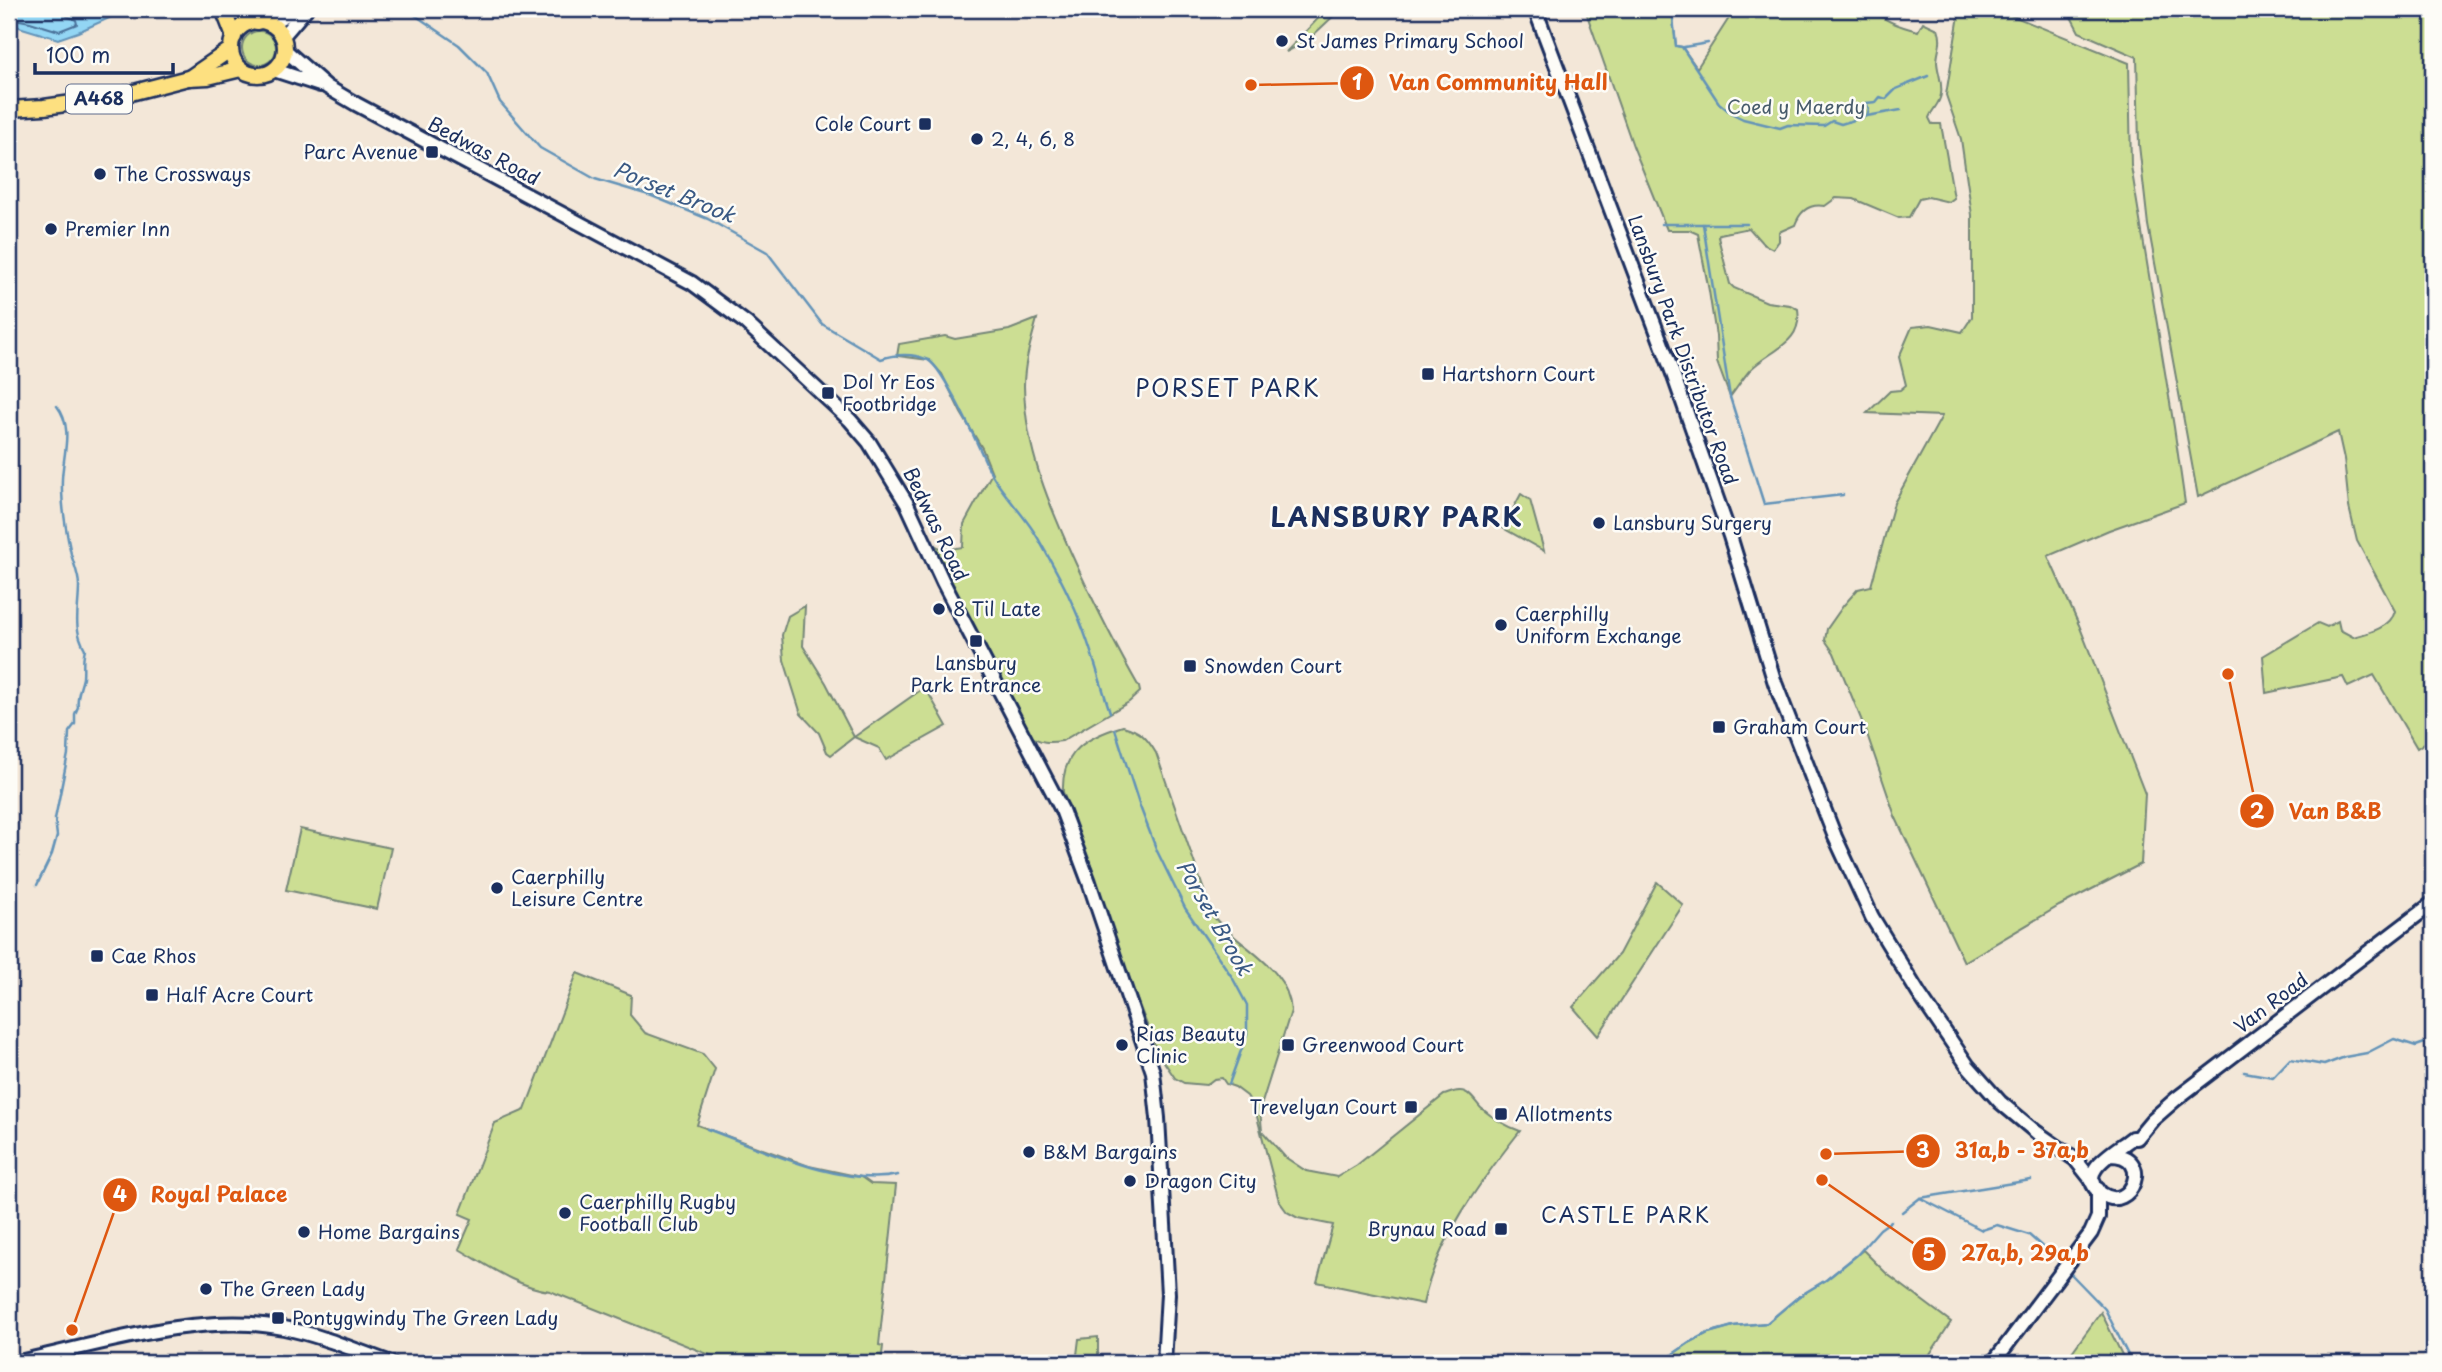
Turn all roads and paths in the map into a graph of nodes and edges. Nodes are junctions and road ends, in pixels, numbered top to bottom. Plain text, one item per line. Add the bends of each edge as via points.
1 (223, 9) edge
2 (236, 9) edge
3 (298, 9) edge
4 (306, 9) edge
5 (1535, 9) edge
6 (263, 23) junction
7 (233, 43) junction
8 (283, 43) junction
9 (241, 69) junction
10 (274, 70) junction
11 (188, 78) junction
12 (327, 87) junction
13 (9, 109) edge
14 (2433, 903) edge
15 (2137, 1138) junction
16 (2107, 1156) junction
17 (2075, 1159) junction
18 (2133, 1166) junction
19 (2096, 1186) junction
20 (2115, 1197) junction
21 (2098, 1217) junction
22 (14, 1363) edge
23 (391, 1363) edge
24 (1164, 1363) edge
25 (1993, 1363) edge

1 - 7 main road
2 - 6 main road
3 - 6 street
4 - 8 street
5 - 17 street, Lansbury Park Distributor Road via 1672,371 1775,683 1835,837 1872,917 1968,1066 2000,1102
6 - 7 main road, A468 via 244,26
6 - 8 main road
7 - 9 main road
7 - 11 main road, A468
8 - 10 main road
8 - 12 street
9 - 10 main road, A468 via 258,75
9 - 11 main road, A468
10 - 12 street
11 - 13 main road, A468 via 115,97
12 - 24 street, Bedwas Road via 692,283 735,313 796,368 850,420 881,460 1062,810 1147,1052 1156,1089 1164,1216 1168,1294
14 - 15 street, Van Road via 2176,1099
15 - 16 street, Van Road
15 - 18 street
16 - 17 street
16 - 18 street via 2125,1157
16 - 19 street via 2095,1168
17 - 19 street, Lansbury Park Distributor Road
18 - 20 street via 2133,1186 2127,1194
19 - 20 street
19 - 21 street
20 - 21 street
21 - 25 street via 2091,1233
22 - 23 street via 177,1328 237,1323 284,1328

